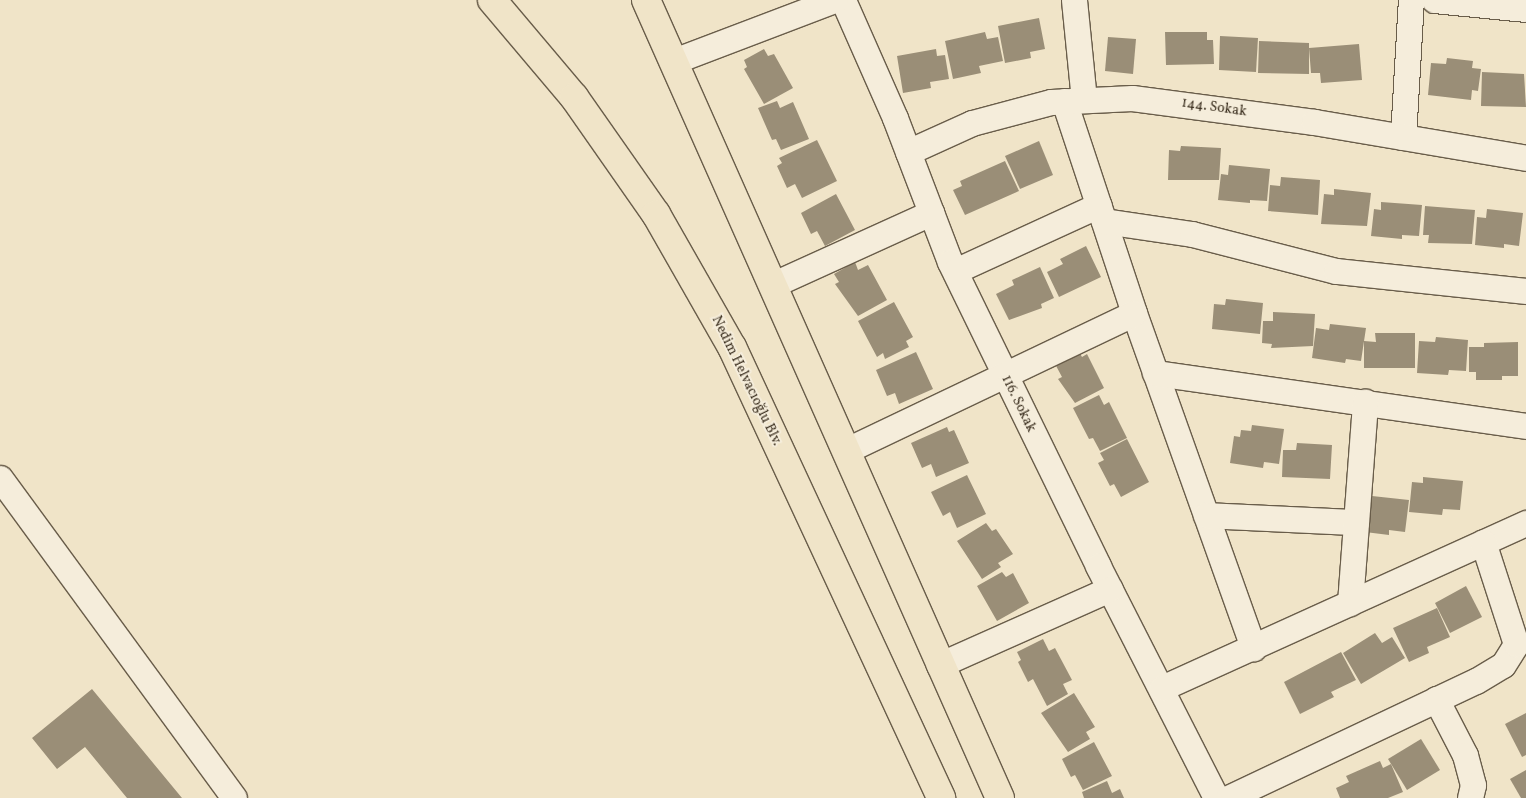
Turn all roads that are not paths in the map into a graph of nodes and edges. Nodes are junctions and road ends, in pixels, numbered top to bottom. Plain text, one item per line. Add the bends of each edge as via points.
1 (492, 0) edge
2 (646, 0) edge
3 (835, 0) edge
4 (843, 0) edge
5 (1074, 0) edge
6 (1411, 0) edge
7 (1434, 0) edge
8 (1526, 9) edge
9 (674, 61) junction
10 (1074, 100) junction
11 (1403, 137) junction
12 (908, 152) junction
13 (1526, 158) edge
14 (931, 213) junction
15 (1102, 213) junction
16 (955, 271) junction
17 (772, 286) junction
18 (1526, 290) edge
19 (1134, 313) junction
20 (1155, 373) junction
21 (1003, 374) junction
22 (1365, 402) junction
23 (1526, 426) edge
24 (845, 451) junction
25 (0, 478) edge
26 (1206, 515) junction
27 (1356, 522) junction
28 (1526, 523) edge
29 (1483, 542) junction
30 (1110, 589) junction
31 (1350, 603) junction
32 (1254, 648) junction
33 (939, 665) junction
34 (1162, 688) junction
35 (1436, 700) junction
36 (234, 798) edge
37 (941, 798) edge
38 (1000, 798) edge
39 (1216, 798) edge
40 (1228, 798) edge
41 (1470, 798) edge

1 - 37 main road, Nedim Helvacıoğlu Blv. via 574,97 645,198 732,347
2 - 9 main road
3 - 9 street
4 - 12 street, 116. Sokak
5 - 10 street
6 - 11 street
7 - 8 street
9 - 17 main road
10 - 11 street, 144. Sokak via 1132,98
10 - 12 street, 144. Sokak via 972,123
10 - 15 street
11 - 13 street, 144. Sokak
12 - 14 street, 116. Sokak
14 - 16 street, 116. Sokak
14 - 17 street
15 - 16 street
15 - 18 street via 1336,271
15 - 19 street
16 - 21 street, 116. Sokak
17 - 24 main road
19 - 20 street
19 - 21 street
20 - 22 street
20 - 26 street
21 - 24 street
21 - 30 street, 116. Sokak
22 - 23 street
22 - 27 street
24 - 33 main road
25 - 36 street
26 - 27 street
26 - 32 street
27 - 31 street
28 - 29 street
29 - 31 street
29 - 35 street via 1516,644 1503,665
30 - 33 street
30 - 34 street, 116. Sokak
31 - 32 street
32 - 34 street
33 - 38 main road
34 - 39 street, 116. Sokak
35 - 40 street
35 - 41 street via 1465,755 1472,785

